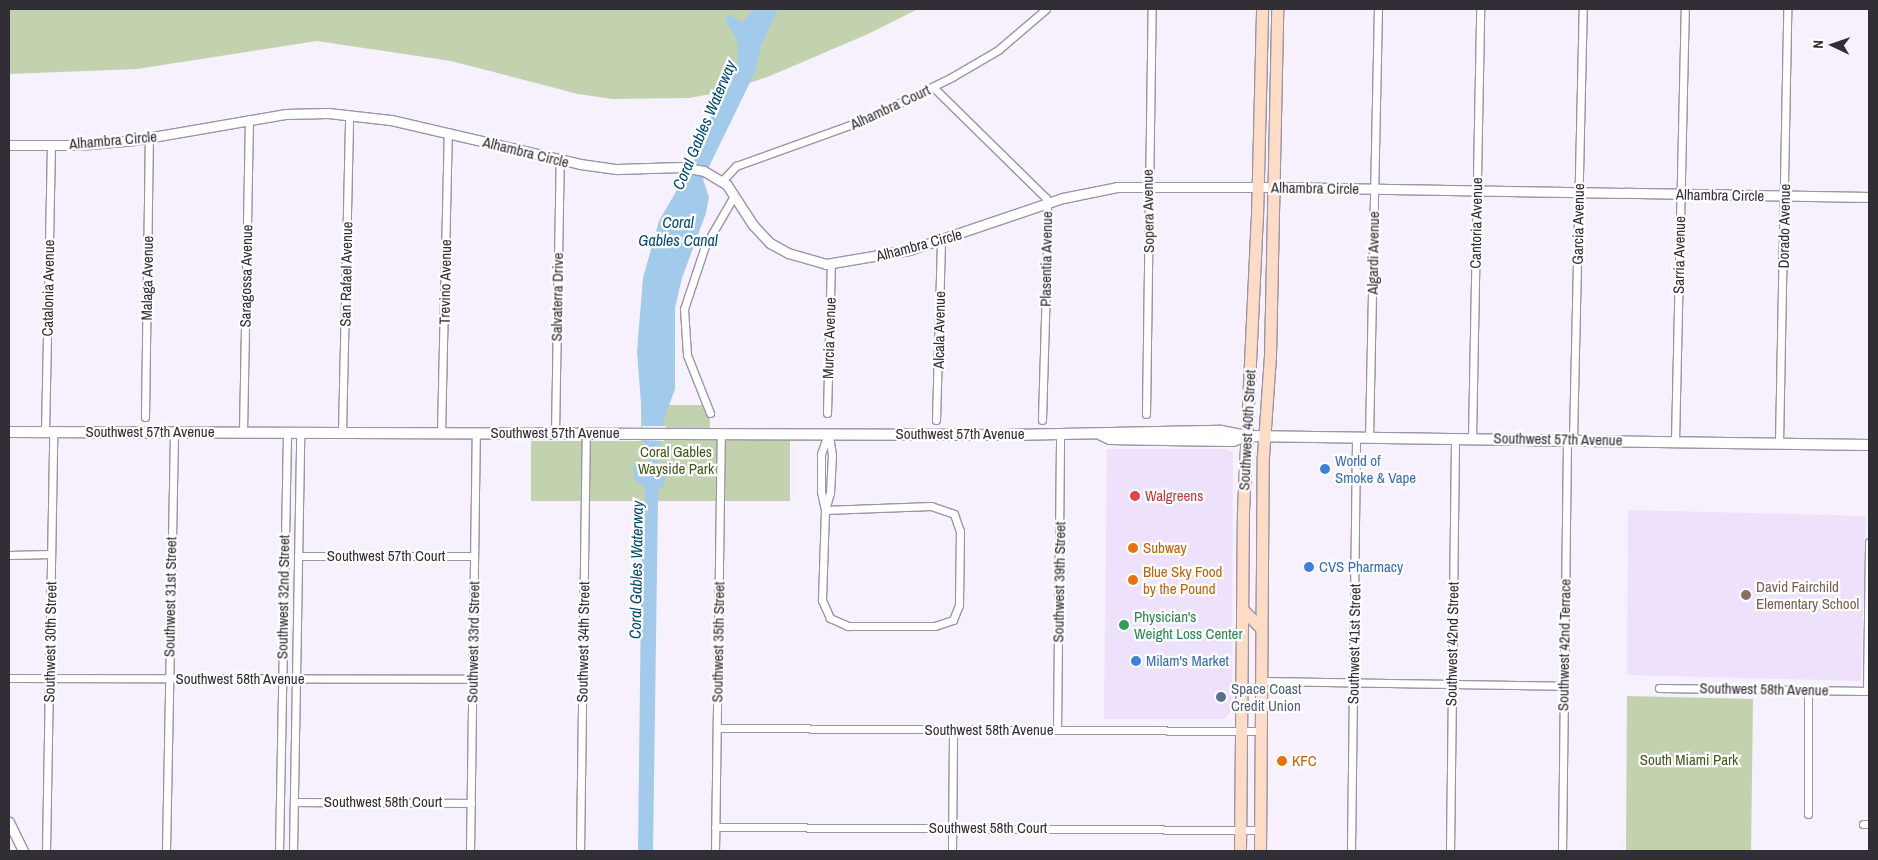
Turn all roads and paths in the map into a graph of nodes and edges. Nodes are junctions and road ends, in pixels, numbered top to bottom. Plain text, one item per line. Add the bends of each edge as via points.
1 (1046, 9) edge
2 (1152, 9) edge
3 (1262, 9) edge
4 (1277, 9) edge
5 (1378, 9) edge
6 (1480, 9) edge
7 (1583, 9) edge
8 (1685, 9) edge
9 (1788, 9) edge
10 (933, 86) junction
11 (349, 115) junction
12 (249, 119) junction
13 (448, 132) junction
14 (149, 138) junction
15 (9, 145) edge
16 (51, 145) junction
17 (560, 160) junction
18 (722, 181) junction
19 (1148, 187) junction
20 (1258, 187) junction
21 (1273, 187) junction
22 (1374, 189) junction
23 (1477, 191) junction
24 (1579, 192) junction
25 (1681, 194) junction
26 (734, 196) junction
27 (1784, 196) junction
28 (1869, 197) edge
29 (1047, 204) junction
30 (941, 241) junction
31 (831, 263) junction
32 (710, 413) dead end
33 (827, 414) dead end
34 (1146, 414) dead end
35 (145, 417) dead end
36 (936, 420) dead end
37 (1042, 420) dead end
38 (9, 432) edge
39 (49, 432) junction
40 (174, 432) junction
41 (243, 432) junction
42 (286, 432) junction
43 (300, 432) junction
44 (342, 432) junction
45 (441, 432) junction
46 (721, 432) junction
47 (476, 433) junction
48 (555, 433) junction
49 (586, 434) junction
50 (828, 434) junction
51 (1060, 434) junction
52 (1247, 436) junction
53 (1264, 436) junction
54 (1356, 437) junction
55 (1369, 437) junction
56 (1455, 438) junction
57 (1472, 438) junction
58 (1570, 439) junction
59 (1675, 441) junction
60 (1779, 443) junction
61 (1869, 444) edge
62 (826, 510) junction
63 (1869, 542) edge
64 (51, 554) junction
65 (9, 555) edge
66 (298, 556) junction
67 (474, 556) junction
68 (1242, 609) junction
69 (1242, 626) junction
70 (1261, 628) junction
71 (1261, 645) junction
72 (9, 678) edge
73 (49, 679) junction
74 (169, 679) junction
75 (282, 679) junction
76 (296, 679) junction
77 (472, 679) junction
78 (1261, 681) junction
79 (1354, 683) junction
80 (1452, 685) junction
81 (1564, 686) junction
82 (1659, 688) dead end
83 (1808, 690) junction
84 (1868, 691) edge
85 (718, 728) junction
86 (953, 730) junction
87 (1058, 730) junction
88 (1241, 731) junction
89 (1261, 731) junction
90 (294, 802) junction
91 (471, 803) junction
92 (1808, 814) dead end
93 (9, 822) edge
94 (715, 827) junction
95 (952, 828) junction
96 (1240, 830) junction
97 (1260, 830) junction
98 (23, 851) edge
99 (46, 851) edge
100 (166, 851) edge
101 (279, 851) edge
102 (293, 851) edge
103 (470, 851) edge
104 (580, 851) edge
105 (715, 851) edge
106 (952, 851) edge
107 (1240, 851) edge
108 (1260, 851) edge
109 (1351, 851) edge
110 (1450, 851) edge
111 (1562, 851) edge

1 - 10 street, Alhambra Court via 990,56
2 - 19 street, Sopera Avenue
3 - 20 main road, Southwest 40th Street
4 - 21 main road, Southwest 40th Street
5 - 22 street, Algardi Avenue
6 - 23 street, Cantoria Avenue
7 - 24 street, Garcia Avenue
8 - 25 street, Sarria Avenue
9 - 27 street, Dorado Avenue
10 - 18 street, Alhambra Court via 869,118 736,166
10 - 29 street, Plasentia Avenue via 1040,189
11 - 12 street, Alhambra Circle via 285,114
11 - 13 street, Alhambra Circle
11 - 44 street, San Rafael Avenue
12 - 14 street, Alhambra Circle
12 - 41 street, Saragossa Avenue
13 - 17 street, Alhambra Circle
13 - 45 street, Trevino Avenue
14 - 16 street, Alhambra Circle
14 - 35 street, Malaga Avenue
15 - 16 street, Alhambra Circle
16 - 39 street, Catalonia Avenue
17 - 18 street, Alhambra Circle via 617,169 688,168 709,173
17 - 48 street, Salvaterra Drive
18 - 26 street, Alhambra Circle
19 - 20 street, Alhambra Circle
19 - 29 street, Alhambra Circle via 1102,190
19 - 34 street, Sopera Avenue
20 - 21 street, Alhambra Circle
20 - 52 main road, Southwest 40th Street
21 - 22 street, Alhambra Circle
21 - 53 main road, Southwest 40th Street via 1270,356
22 - 23 street, Alhambra Circle
22 - 55 street, Algardi Avenue
23 - 24 street, Alhambra Circle
23 - 57 street, Cantoria Avenue
24 - 25 street, Alhambra Circle
24 - 58 street, Garcia Avenue
25 - 27 street, Alhambra Circle
25 - 59 street, Sarria Avenue
26 - 31 street, Alhambra Circle via 757,229 777,247 818,262
26 - 32 street via 705,246 683,314 687,355
27 - 28 street, Alhambra Circle
27 - 60 street, Dorado Avenue
29 - 30 street, Alhambra Circle
29 - 37 street, Plasentia Avenue
30 - 31 street, Alhambra Circle via 890,254
30 - 36 street, Alcala Avenue
31 - 33 street, Murcia Avenue
38 - 39 main road, Southwest 57th Avenue
39 - 40 main road, Southwest 57th Avenue
39 - 64 street, Southwest 30th Street
40 - 41 main road, Southwest 57th Avenue
40 - 74 street, Southwest 31st Street
41 - 42 main road, Southwest 57th Avenue
42 - 43 main road, Southwest 57th Avenue
42 - 75 street, Southwest 32nd Street
43 - 44 main road, Southwest 57th Avenue
43 - 66 street, Southwest 32nd Street
44 - 45 main road, Southwest 57th Avenue
45 - 47 main road, Southwest 57th Avenue
46 - 49 main road, Southwest 57th Avenue
46 - 50 main road, Southwest 57th Avenue
46 - 85 street, Southwest 35th Street
47 - 48 main road, Southwest 57th Avenue
47 - 67 street, Southwest 33rd Street
48 - 49 main road, Southwest 57th Avenue
49 - 104 street, Southwest 34th Street
50 - 51 main road, Southwest 57th Avenue
50 - 62 street via 822,454 821,491
51 - 52 main road, Southwest 57th Avenue via 1100,435 1110,439 1236,431
51 - 87 street, Southwest 39th Street
52 - 53 main road, Southwest 57th Avenue
52 - 68 main road, Southwest 40th Street
53 - 54 main road, Southwest 57th Avenue
53 - 70 main road, Southwest 40th Street
54 - 55 main road, Southwest 57th Avenue
54 - 79 street, Southwest 41st Street
55 - 56 main road, Southwest 57th Avenue
56 - 57 main road, Southwest 57th Avenue
56 - 80 street, Southwest 42nd Street
57 - 58 main road, Southwest 57th Avenue
58 - 59 main road, Southwest 57th Avenue
58 - 81 street, Southwest 42nd Terrace
59 - 60 main road, Southwest 57th Avenue
60 - 61 main road, Southwest 57th Avenue
62 - 62 street via 822,600 830,618 843,625 854,626 935,626 953,620 959,605 961,547 959,524 954,514 931,506
63 - 84 street
64 - 65 street
64 - 73 street, Southwest 30th Street
66 - 67 street, Southwest 57th Court
66 - 76 street, Southwest 32nd Street
67 - 77 street, Southwest 33rd Street
68 - 69 main road, Southwest 40th Street
68 - 70 main road
69 - 71 main road
69 - 88 main road, Southwest 40th Street
70 - 71 main road, Southwest 40th Street
71 - 78 main road, Southwest 40th Street
72 - 73 street, Southwest 58th Avenue
73 - 74 street, Southwest 58th Avenue
73 - 99 street, Southwest 30th Street
74 - 75 street, Southwest 58th Avenue
74 - 100 street, Southwest 31st Street
75 - 76 street, Southwest 58th Avenue
75 - 101 street, Southwest 32nd Street
76 - 77 street, Southwest 58th Avenue
76 - 90 street, Southwest 32nd Street
77 - 91 street, Southwest 33rd Street
78 - 79 street
78 - 89 main road, Southwest 40th Street
79 - 80 street
79 - 109 street, Southwest 41st Street
80 - 81 street
80 - 110 street, Southwest 42nd Street
81 - 111 street, Southwest 42nd Terrace
82 - 83 street, Southwest 58th Avenue
83 - 84 street, Southwest 58th Avenue
83 - 92 street
85 - 86 street, Southwest 58th Avenue
85 - 94 street, Southwest 35th Street
86 - 87 street, Southwest 58th Avenue
86 - 95 street
87 - 88 street, Southwest 58th Avenue
88 - 89 street, Southwest 58th Avenue
88 - 96 main road, Southwest 40th Street
89 - 97 main road, Southwest 40th Street
90 - 91 street, Southwest 58th Court
90 - 102 street, Southwest 32nd Street
91 - 103 street, Southwest 33rd Street
93 - 98 street
94 - 95 street, Southwest 58th Court
94 - 105 street, Southwest 35th Street
95 - 96 street, Southwest 58th Court
95 - 106 street
96 - 97 street, Southwest 58th Court
96 - 107 main road, Southwest 40th Street
97 - 108 main road, Southwest 40th Street

